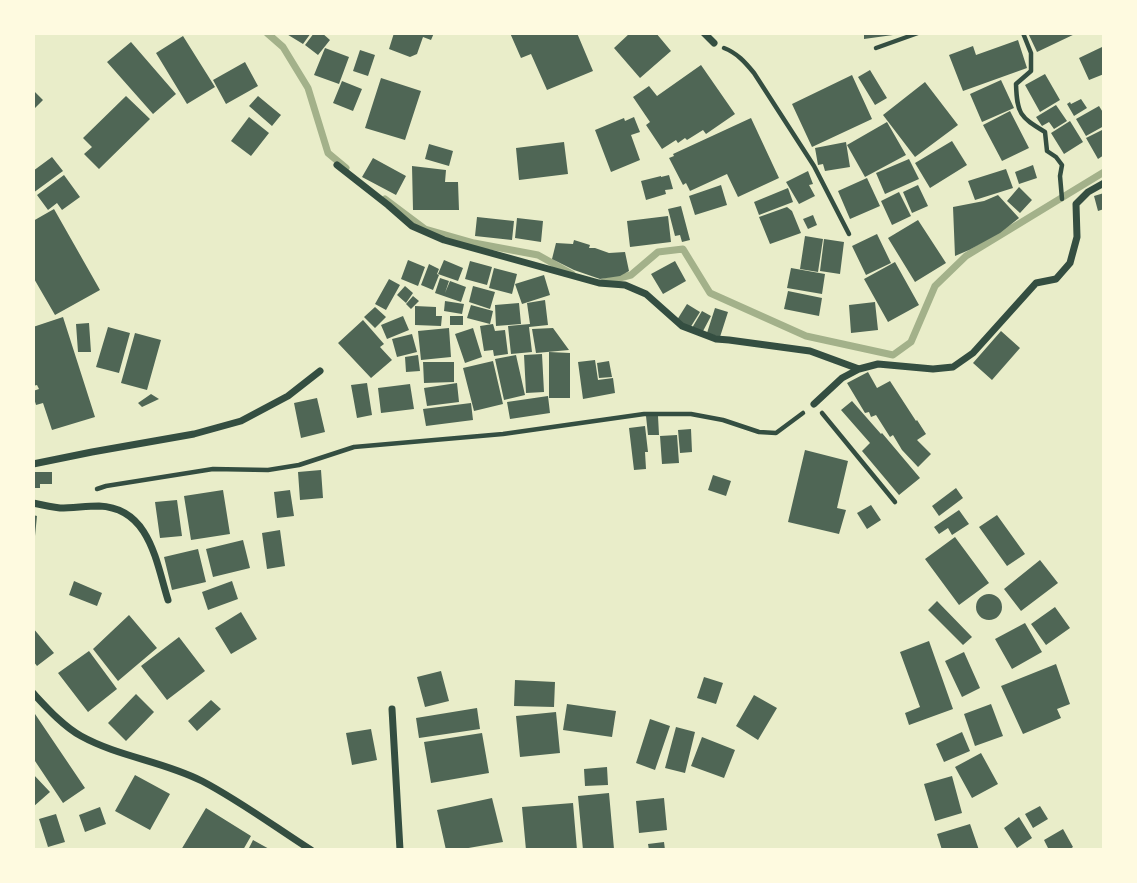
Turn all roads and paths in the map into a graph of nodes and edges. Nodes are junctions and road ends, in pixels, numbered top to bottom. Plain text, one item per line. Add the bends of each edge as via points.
1 (704, 33) edge
2 (918, 33) edge
3 (1023, 33) edge
4 (714, 43) joint
5 (876, 48) dead end
6 (337, 166) dead end
7 (1104, 183) edge
8 (1064, 206) dead end
9 (849, 234) dead end
10 (859, 369) junction
11 (320, 371) dead end
12 (814, 404) junction
13 (33, 464) edge
14 (96, 489) dead end
15 (895, 502) dead end
16 (33, 503) edge
17 (168, 600) dead end
18 (33, 693) edge
19 (392, 709) dead end
20 (311, 850) edge
21 (400, 850) edge

1 - 4 street
2 - 5 path
3 - 8 path via 1031,53 1031,71 1016,85 1018,111 1045,132 1047,151 1062,165
4 - 9 path via 732,51 754,72 814,166
6 - 10 street via 412,226 444,240 599,283 625,285 646,294 682,327 716,340 810,351
7 - 10 street via 1076,205 1077,237 1070,263 1056,279 1036,283 974,353 953,368 878,364
10 - 12 street
11 - 13 street via 288,396 241,421
12 - 14 path via 776,433 691,414 644,414 502,434 354,447 299,465 268,470 213,469
12 - 15 path
16 - 17 street via 58,508 103,506 126,512 141,525
18 - 20 street via 79,735 201,781
19 - 21 street

